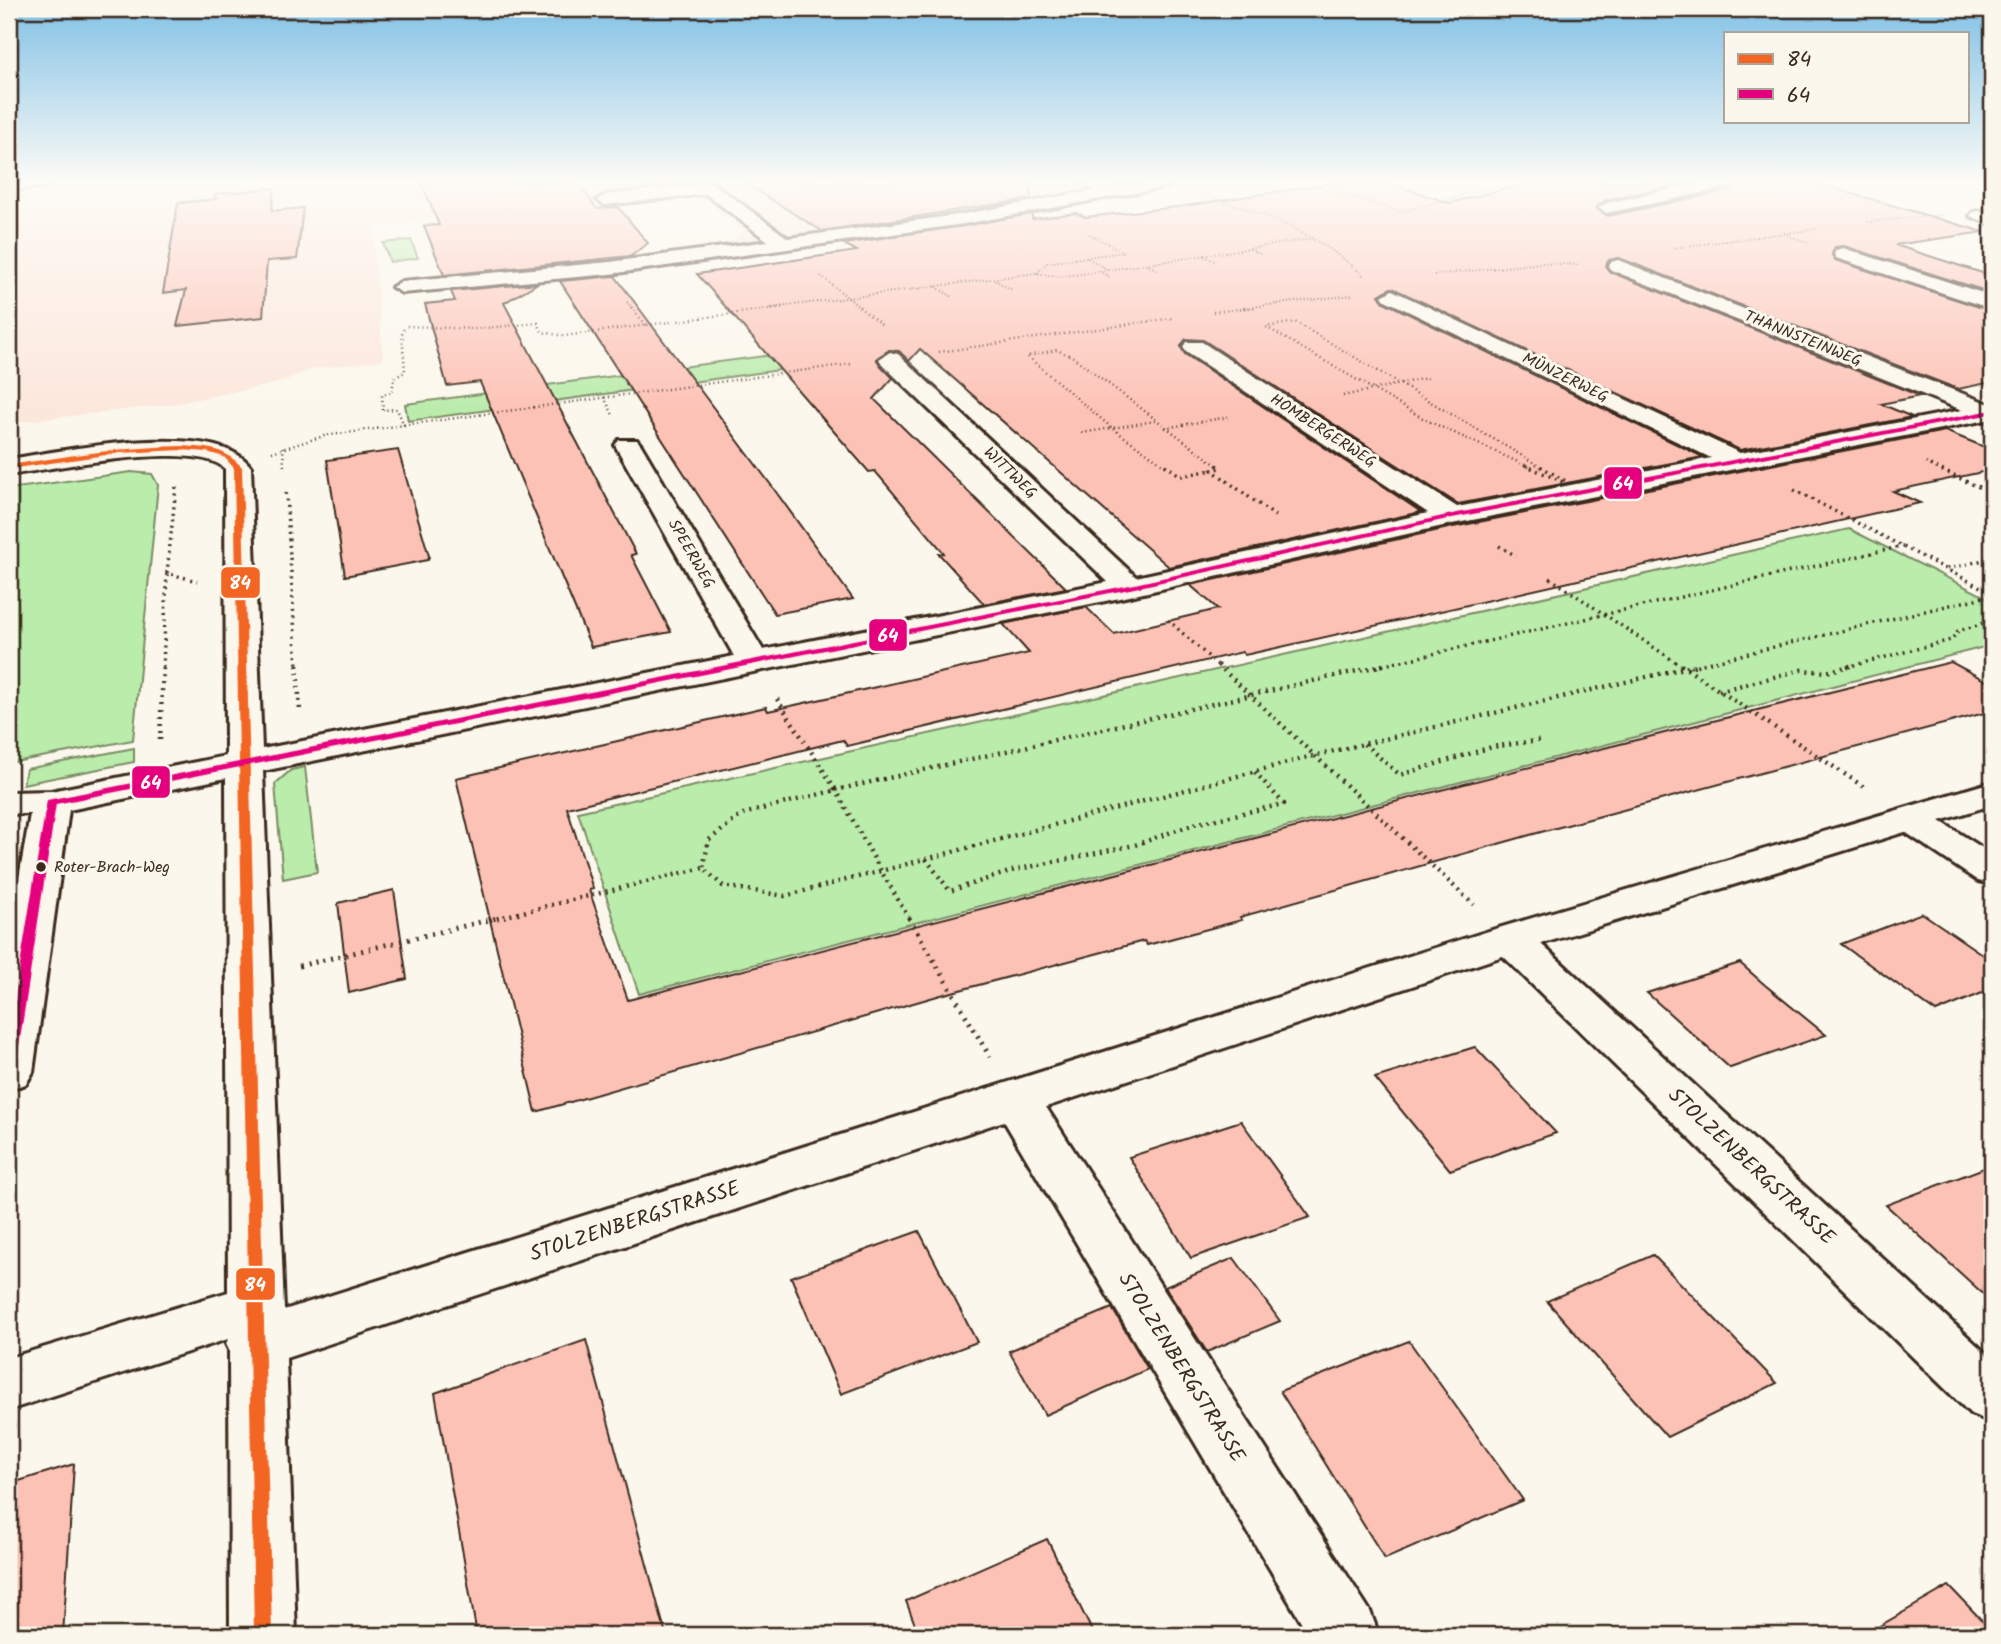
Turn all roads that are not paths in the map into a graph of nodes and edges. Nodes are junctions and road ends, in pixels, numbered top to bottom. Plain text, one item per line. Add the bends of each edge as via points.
1 (676, 259) edge
2 (1857, 259) edge
3 (1618, 266) road end
4 (409, 286) road end
5 (1392, 296) road end
6 (1992, 303) edge
7 (1194, 347) dead end
8 (890, 359) road end
9 (1990, 412) edge
10 (628, 445) dead end
11 (1737, 461) junction
12 (9, 467) edge
13 (1452, 516) junction
14 (1130, 587) junction
15 (754, 662) junction
16 (242, 764) junction
17 (1992, 793) edge
18 (51, 802) junction
19 (9, 803) edge
20 (1911, 819) junction
21 (1992, 872) edge
22 (1510, 939) junction
23 (9, 1072) edge
24 (1016, 1100) junction
25 (254, 1325) junction
26 (9, 1384) edge
27 (1992, 1396) edge
28 (262, 1635) edge
29 (1346, 1635) edge

1 - 4 street via 593,271
2 - 6 street
3 - 9 street, THANNSTEINWEG
5 - 11 street, MÜNZERWEG
7 - 13 street, HOMBERGERWEG
8 - 14 street, WITTWEG
9 - 11 street
10 - 15 street, SPEERWEG
11 - 13 street
12 - 16 street via 114,453 203,450 228,456 238,467
13 - 14 street
14 - 15 street
15 - 16 street
16 - 18 street
16 - 25 street
17 - 20 street, STOLZENBERGSTRASSE
18 - 19 street
18 - 23 street
20 - 21 street
20 - 22 street, STOLZENBERGSTRASSE
22 - 24 street, STOLZENBERGSTRASSE
22 - 27 street, STOLZENBERGSTRASSE
24 - 25 street, STOLZENBERGSTRASSE
24 - 29 street, STOLZENBERGSTRASSE
25 - 26 street
25 - 28 street

